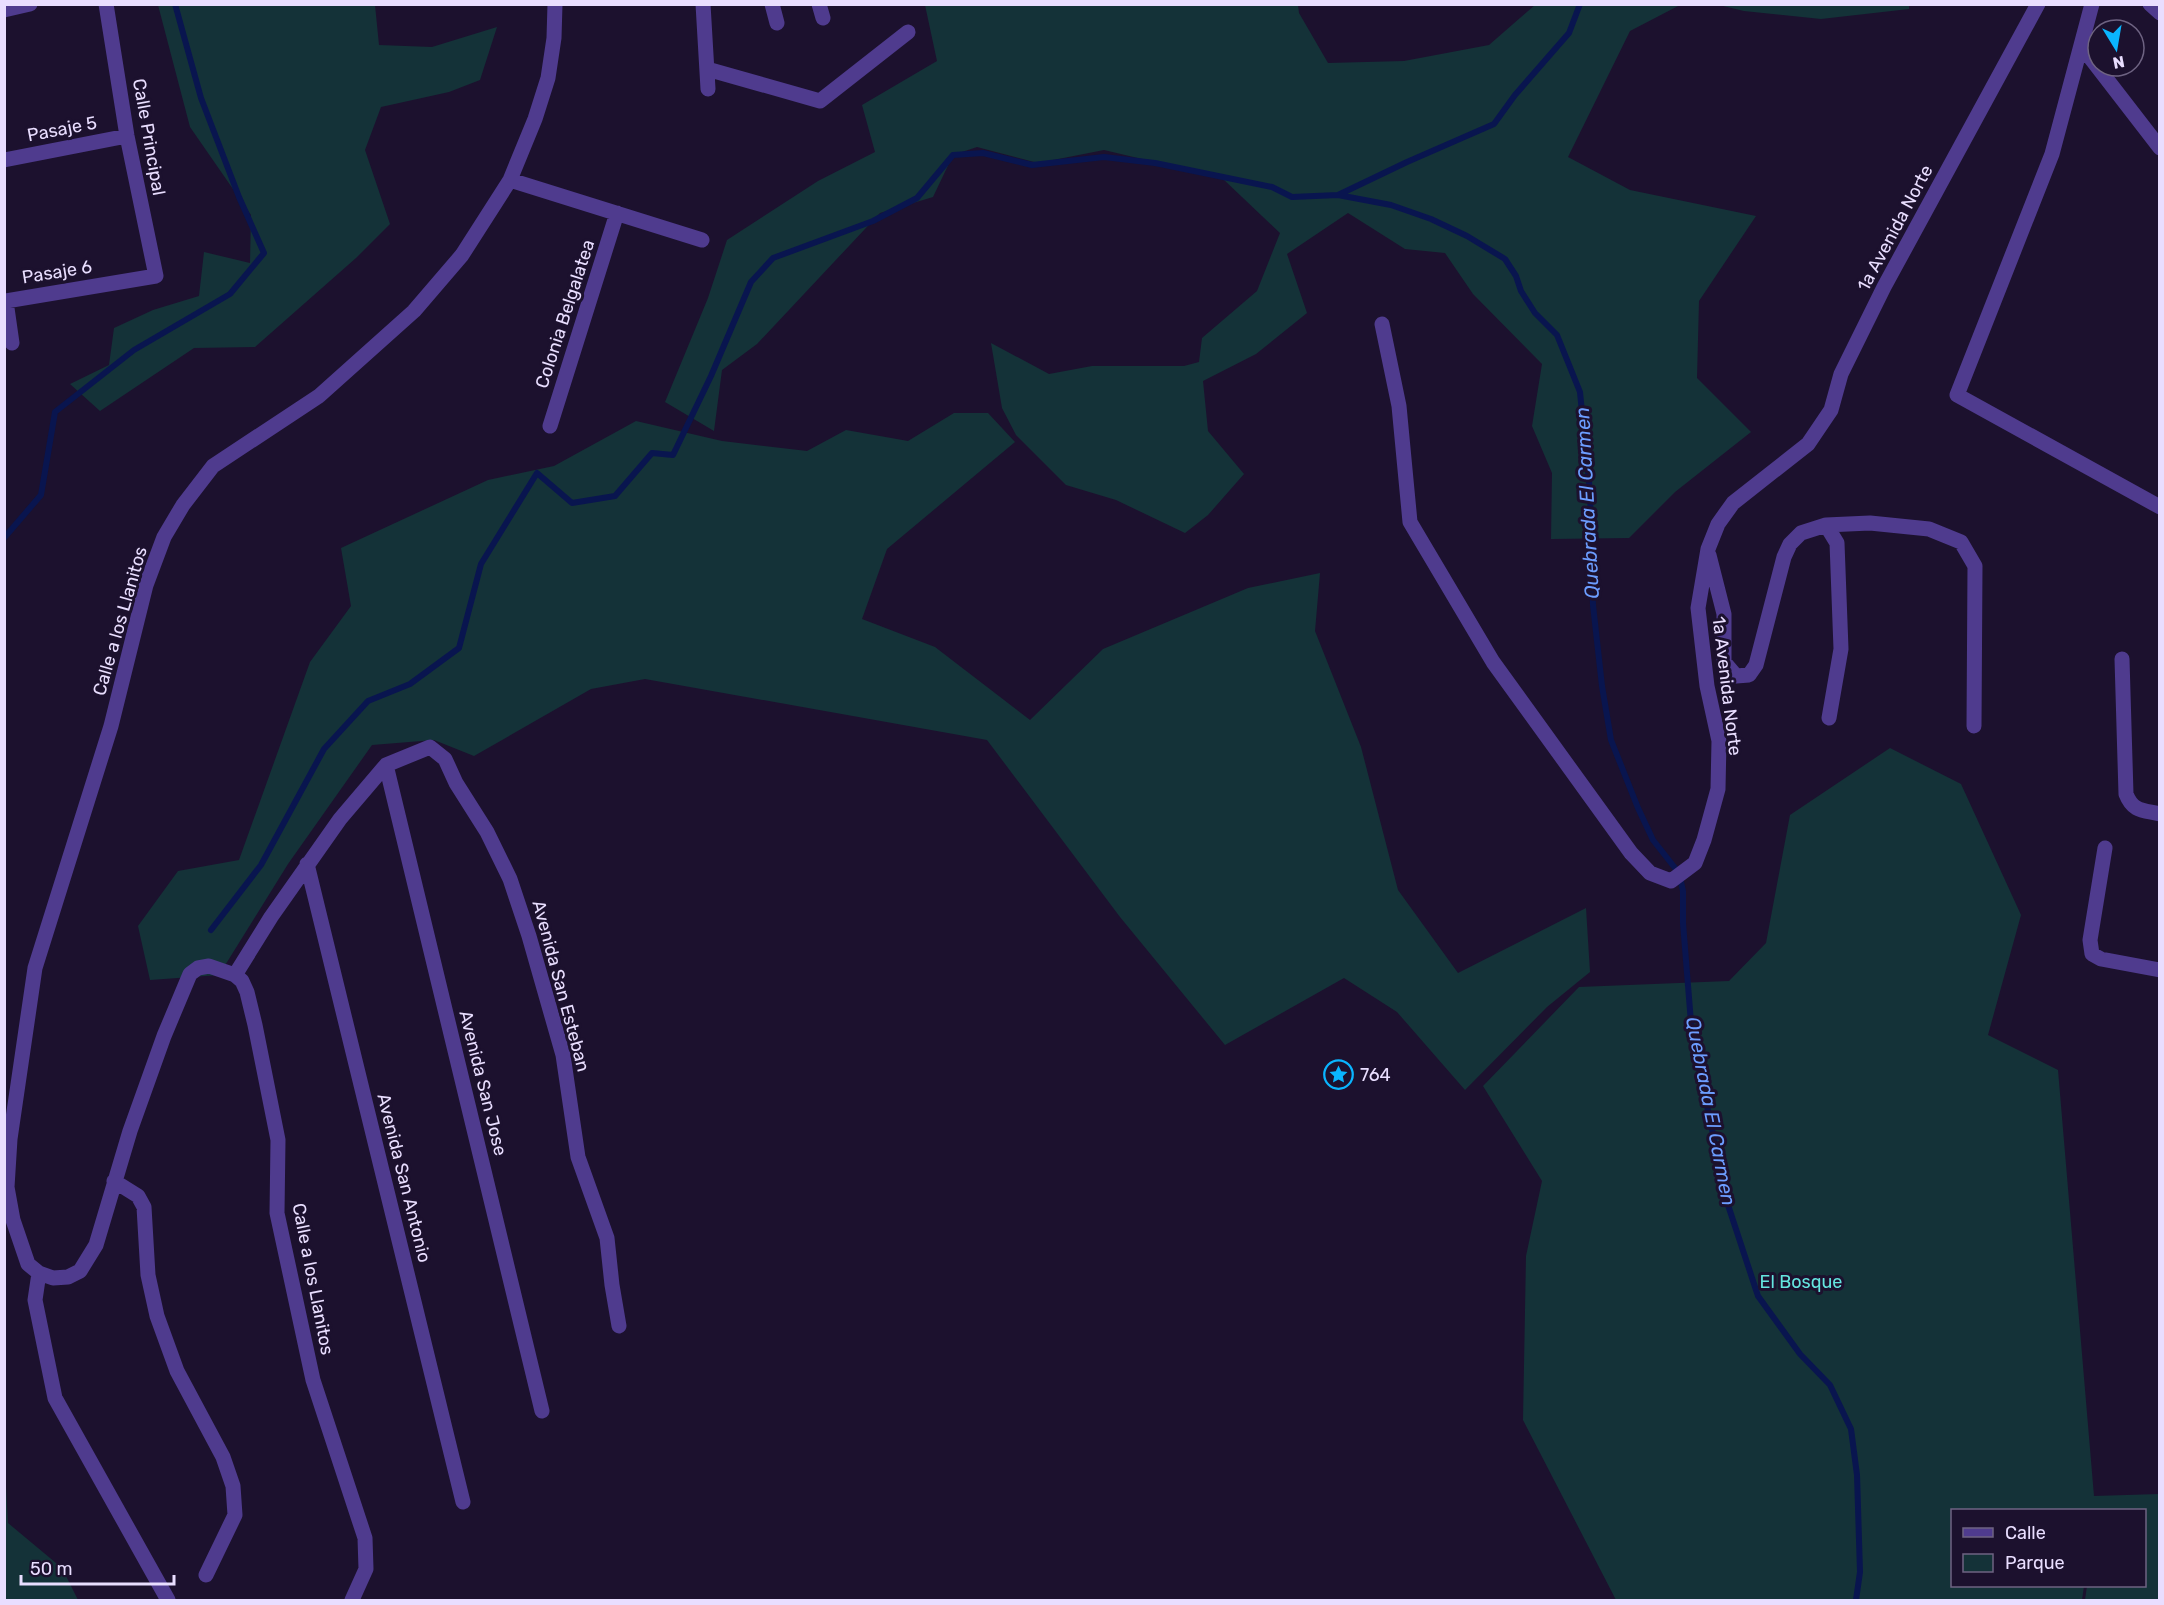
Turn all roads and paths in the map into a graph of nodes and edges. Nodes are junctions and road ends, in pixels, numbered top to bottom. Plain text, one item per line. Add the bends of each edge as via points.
1 (30, 4) edge
2 (106, 4) edge
3 (555, 4) edge
4 (703, 4) edge
5 (772, 4) edge
6 (2038, 4) edge
7 (2092, 4) edge
8 (2150, 4) edge
9 (4, 10) edge
10 (2160, 13) edge
11 (777, 23) dead end
12 (908, 32) dead end
13 (2082, 47) junction
14 (707, 69) junction
15 (708, 89) dead end
16 (128, 136) junction
17 (2160, 148) edge
18 (4, 160) edge
19 (510, 180) junction
20 (617, 213) junction
21 (702, 240) dead end
22 (156, 276) joint
23 (1382, 324) dead end
24 (12, 343) dead end
25 (550, 426) dead end
26 (2160, 507) edge
27 (1826, 525) junction
28 (1708, 549) junction
29 (2122, 659) dead end
30 (1829, 718) dead end
31 (1974, 726) dead end
32 (386, 765) junction
33 (2160, 814) edge
34 (2105, 848) dead end
35 (307, 864) junction
36 (2160, 970) edge
37 (235, 975) junction
38 (114, 1181) junction
39 (39, 1273) junction
40 (619, 1326) dead end
41 (542, 1411) dead end
42 (463, 1502) dead end
43 (206, 1575) dead end
44 (168, 1600) edge
45 (352, 1600) edge

1 - 9 street
2 - 16 street, Calle Principal
3 - 19 street, Calle a los Llanitos via 548,78
4 - 14 street
5 - 11 street
6 - 28 street, 1a Avenida Norte via 1884,287 1841,374 1831,410 1808,444 1733,503 1718,524
7 - 13 street
8 - 10 street
12 - 14 street via 820,101
13 - 17 street
13 - 26 street via 2052,154 1957,395
14 - 15 street
16 - 18 street, Pasaje 5
16 - 22 street, Calle Principal
19 - 20 street
19 - 39 street, Calle a los Llanitos via 462,255 414,311 319,396 213,466 164,537 146,585 111,726 35,968 10,1139 7,1187 28,1264
20 - 21 street
20 - 25 street, Colonia Belgalatea
22 - 24 street, Pasaje 6 via 6,301
23 - 28 street, 1a Avenida Norte via 1399,406 1410,522 1493,662 1631,853 1650,873 1671,881 1695,863 1718,789 1719,741 1707,686 1698,608
27 - 28 street via 1801,533 1790,544 1756,665 1749,675 1736,676 1724,662 1724,614
27 - 30 street via 1837,543 1841,648
27 - 31 street via 1929,529 1961,542 1975,566
29 - 33 street via 2126,794 2137,809
32 - 35 street via 339,819
32 - 40 street, Avenida San Esteban via 430,747 445,759 510,879 563,1054 578,1157 608,1238
32 - 41 street, Avenida San Jose
34 - 36 street via 2091,954
35 - 37 street
35 - 42 street, Avenida San Antonio
37 - 38 street via 209,966 190,974 164,1036
37 - 45 street, Calle a los Llanitos via 247,992 278,1140 277,1213 314,1380 365,1538 366,1569
38 - 39 street via 96,1245 80,1271 53,1278
38 - 43 street via 138,1196 144,1207 148,1275 157,1316 177,1371 223,1457 233,1486 235,1515
39 - 44 street via 35,1300 55,1398

